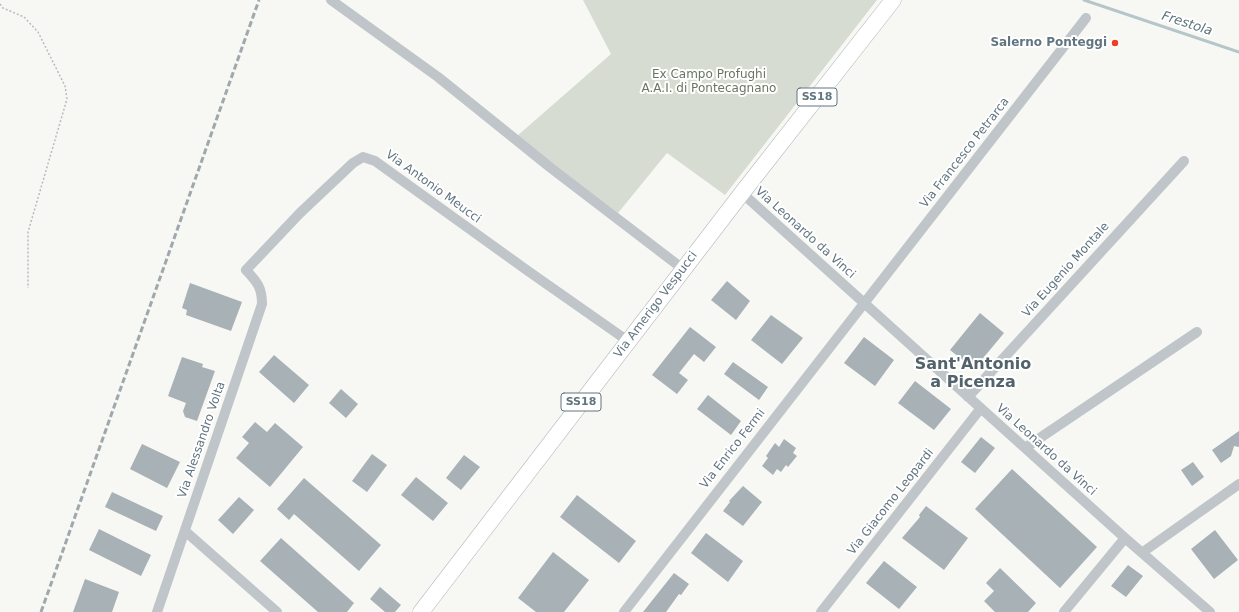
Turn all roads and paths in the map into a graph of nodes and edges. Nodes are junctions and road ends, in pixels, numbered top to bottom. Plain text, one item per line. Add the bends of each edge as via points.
1 (331, 0) edge
2 (893, 0) edge
3 (0, 4) edge
4 (1086, 18) dead end
5 (1184, 161) dead end
6 (742, 193) junction
7 (683, 269) junction
8 (253, 277) joint
9 (28, 288) dead end
10 (864, 303) junction
11 (1197, 332) dead end
12 (628, 341) junction
13 (968, 396) junction
14 (981, 408) junction
15 (1025, 448) junction
16 (1239, 484) edge
17 (185, 531) junction
18 (1125, 538) junction
19 (1143, 552) junction
20 (157, 612) edge
21 (277, 612) edge
22 (420, 612) edge
23 (624, 612) edge
24 (821, 612) edge
25 (1064, 612) edge
26 (1210, 612) edge

1 - 7 street via 438,77
2 - 6 main road, Via Amerigo Vespucci / SS18
3 - 9 path via 3,8 24,17 38,32 65,86 67,99 28,232
4 - 10 street, Via Francesco Petrarca
5 - 13 street, Via Eugenio Montale
6 - 7 main road, Via Amerigo Vespucci / SS18
6 - 10 street, Via Leonardo da Vinci
7 - 12 main road, Via Amerigo Vespucci / SS18
8 - 12 street, Via Antonio Meucci via 246,270 300,213 353,163 363,157 375,161
8 - 17 street, Via Alessandro Volta via 262,292 262,304
10 - 13 street, Via Leonardo da Vinci
10 - 23 street, Via Enrico Fermi
11 - 15 street
12 - 22 main road, Via Amerigo Vespucci / SS18
13 - 14 street, Via Leonardo da Vinci
14 - 15 street, Via Leonardo da Vinci
14 - 24 street, Via Giacomo Leopardi
15 - 18 street, Via Leonardo da Vinci
16 - 19 street
17 - 20 street, Via Alessandro Volta
17 - 21 street
18 - 19 street, Via Leonardo da Vinci
18 - 25 street
19 - 26 street, Via Leonardo da Vinci

